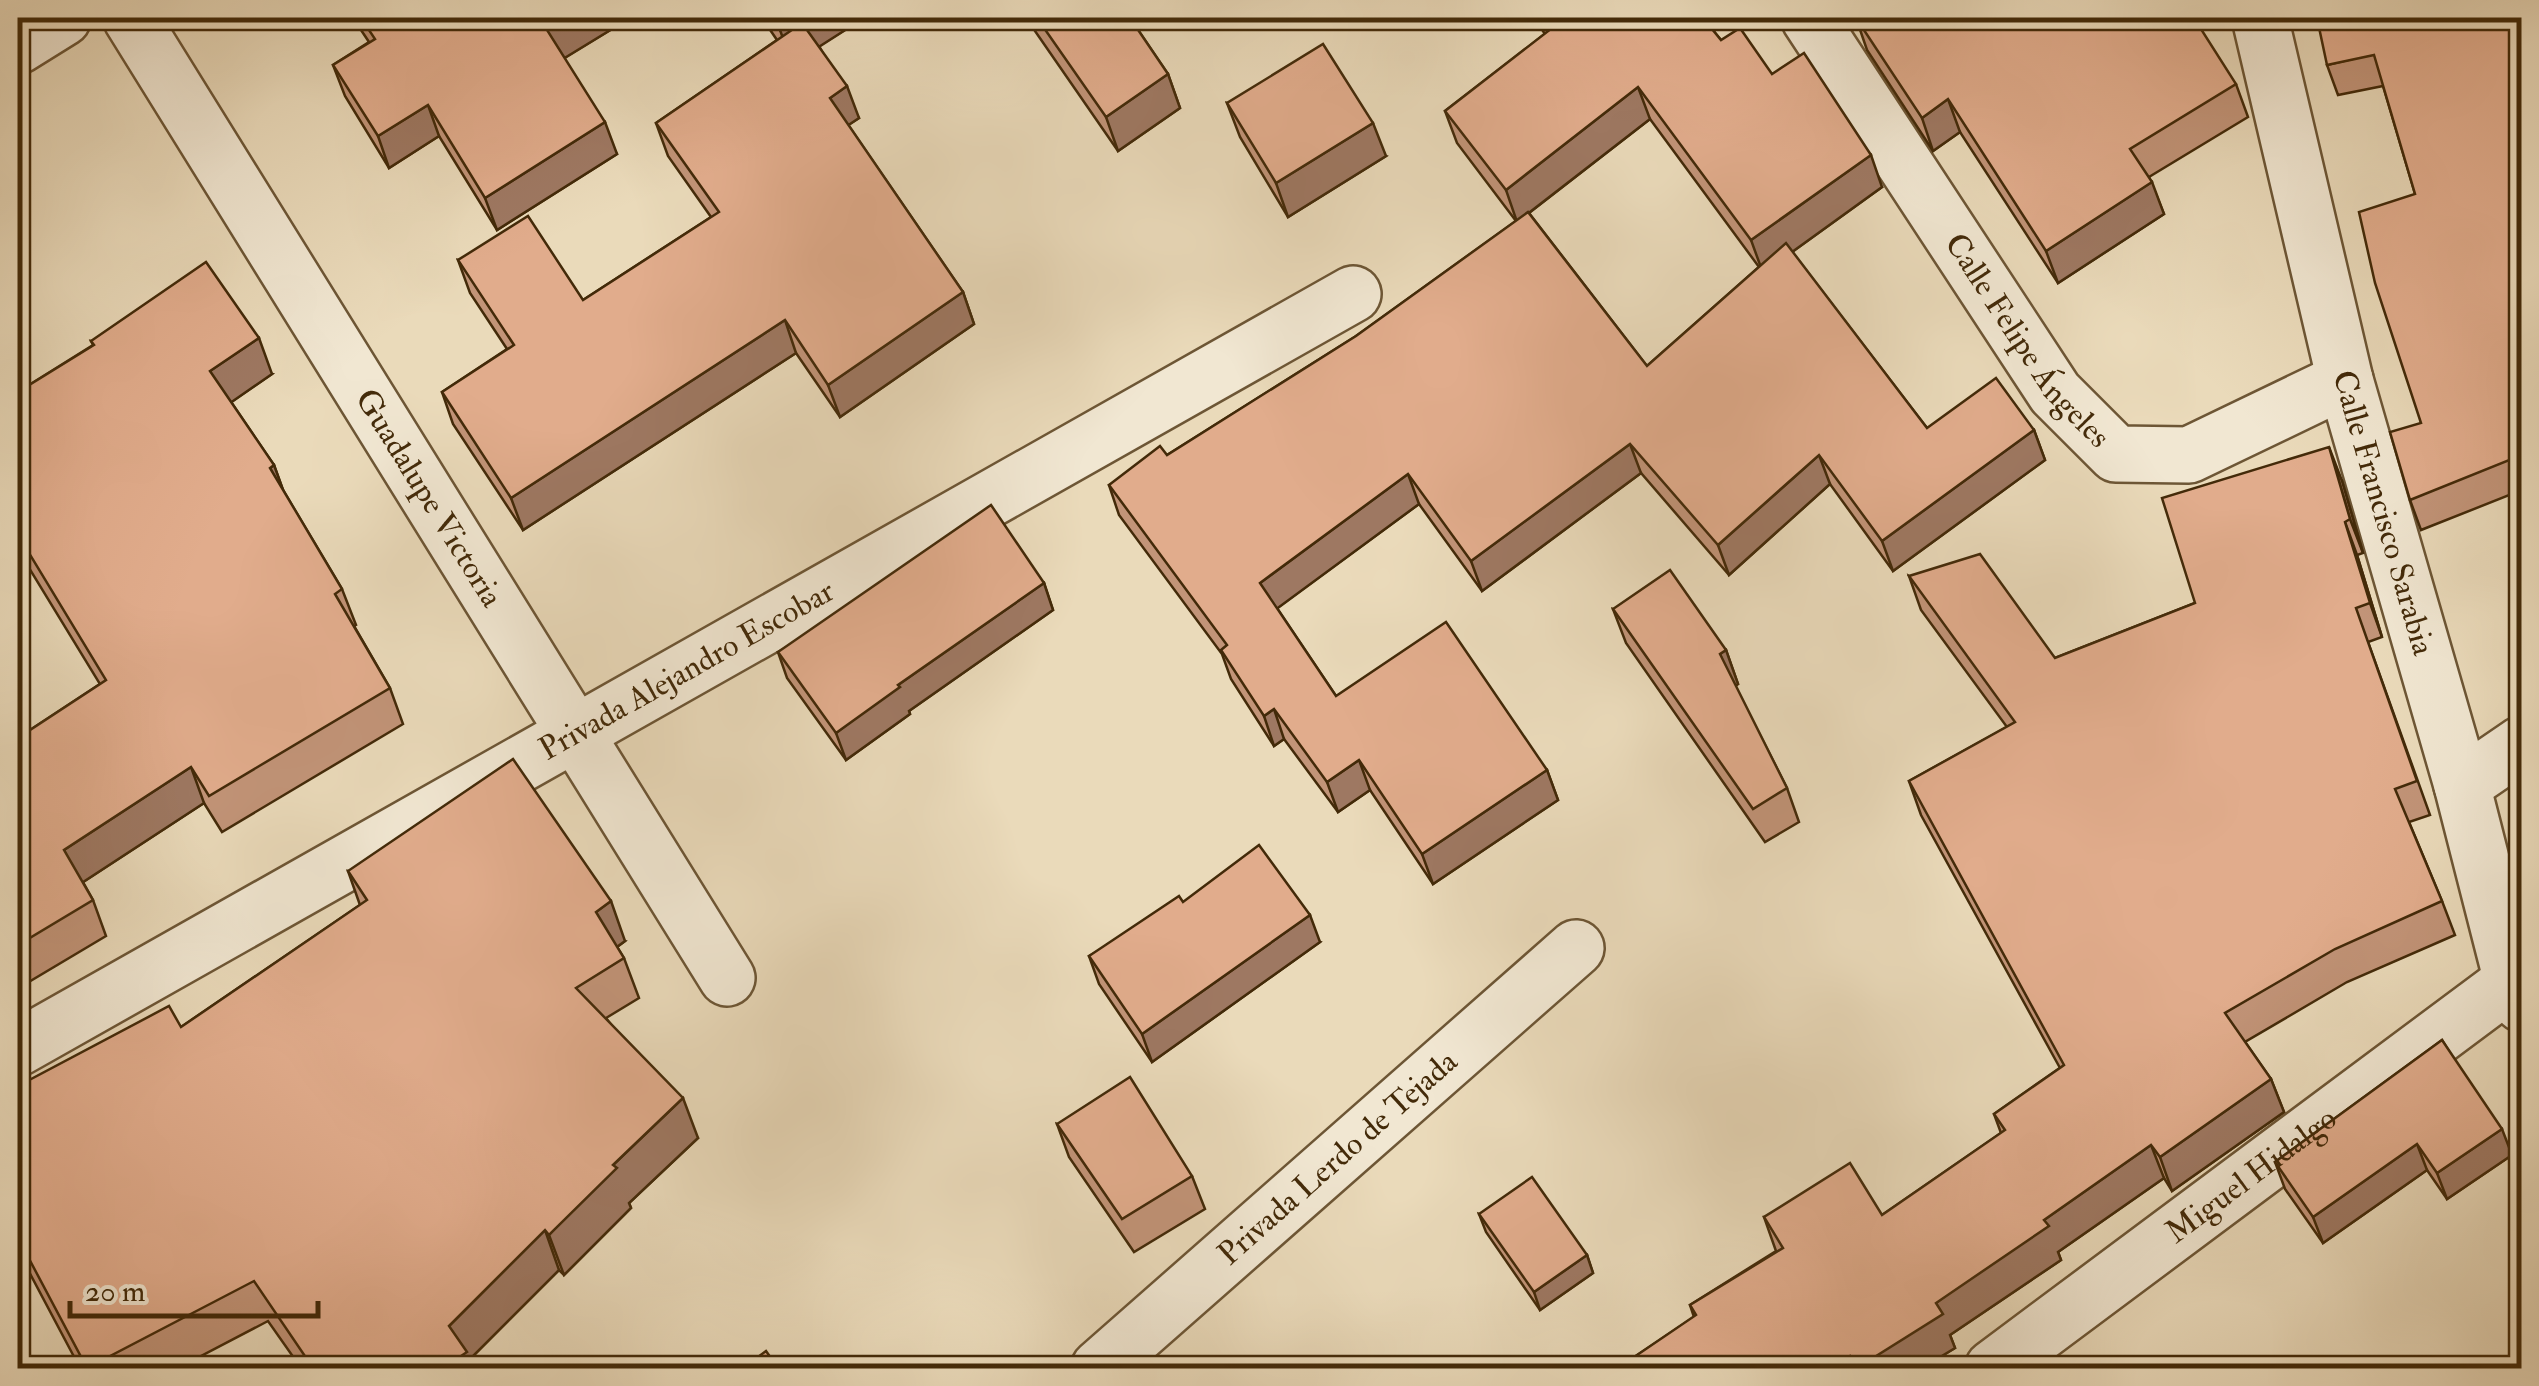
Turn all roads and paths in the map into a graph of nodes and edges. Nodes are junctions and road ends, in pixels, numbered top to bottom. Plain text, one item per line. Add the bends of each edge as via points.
1 (63, 18) edge
2 (131, 18) edge
3 (1808, 18) edge
4 (2260, 18) edge
5 (18, 46) edge
6 (1353, 294) dead end
7 (2344, 380) junction
8 (575, 735) junction
9 (2522, 744) edge
10 (2462, 785) junction
11 (1576, 948) dead end
12 (726, 978) dead end
13 (2517, 993) edge
14 (18, 1048) edge
15 (1099, 1368) edge
16 (1993, 1368) edge

1 - 5 street
2 - 8 street, Guadalupe Victoria
3 - 7 street, Calle Felipe Ángeles via 2055,393 2116,454 2189,455
4 - 7 street, Calle Francisco Sarabia
6 - 8 street, Privada Alejandro Escobar
7 - 10 street, Calle Francisco Sarabia
8 - 12 street, Guadalupe Victoria
8 - 14 street, Privada Alejandro Escobar
9 - 10 street
10 - 13 street, Calle Francisco Sarabia
11 - 15 street, Privada Lerdo de Tejada
13 - 16 street, Miguel Hidalgo

